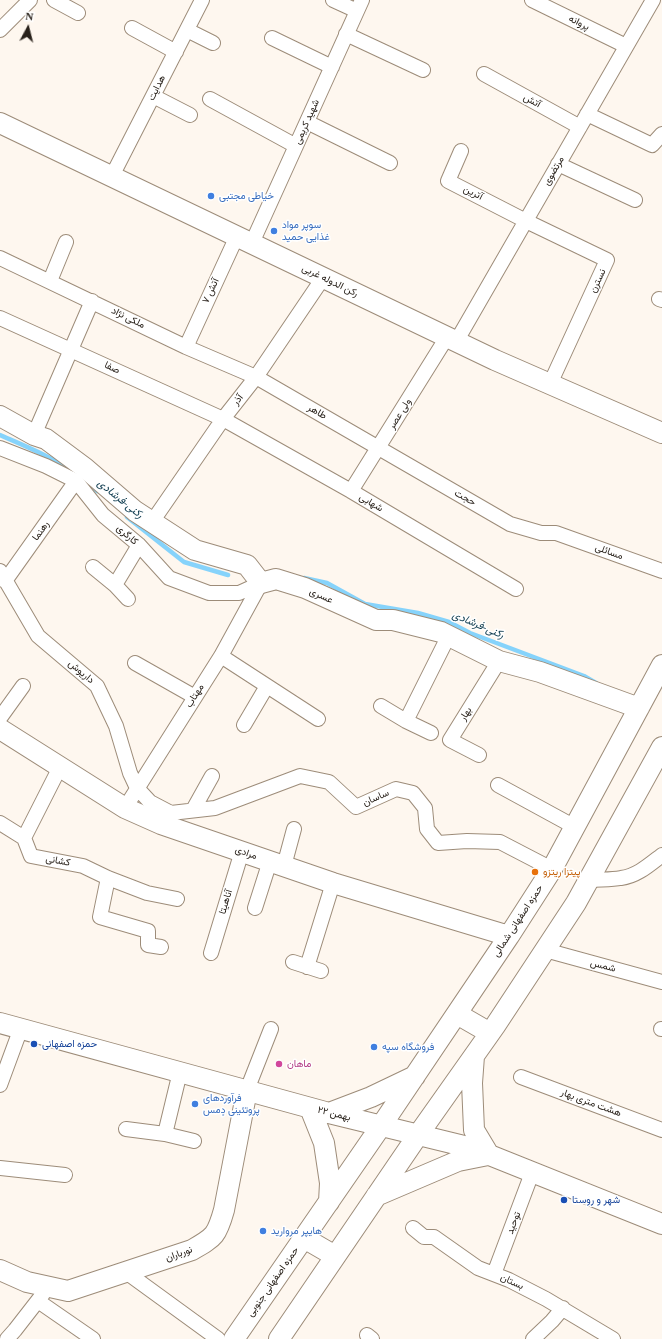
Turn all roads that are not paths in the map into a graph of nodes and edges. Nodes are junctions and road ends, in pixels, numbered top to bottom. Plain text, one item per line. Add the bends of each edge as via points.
1 (54, 0) edge
2 (202, 0) edge
3 (333, 0) edge
4 (532, 0) edge
5 (654, 0) edge
6 (24, 2) edge
7 (662, 4) edge
8 (360, 6) edge
9 (78, 13) dead end
10 (132, 28) dead end
11 (0, 30) edge
12 (187, 30) junction
13 (346, 34) junction
14 (272, 38) dead end
15 (213, 43) dead end
16 (626, 46) junction
17 (176, 52) junction
18 (332, 67) junction
19 (423, 70) dead end
20 (484, 74) dead end
21 (153, 96) junction
22 (210, 99) dead end
23 (190, 114) dead end
24 (587, 114) junction
25 (307, 122) junction
26 (0, 123) edge
27 (580, 127) junction
28 (662, 134) edge
29 (296, 146) junction
30 (461, 151) dead end
31 (390, 163) dead end
32 (558, 164) junction
33 (112, 176) junction
34 (635, 200) dead end
35 (526, 221) junction
36 (244, 240) junction
37 (66, 242) dead end
38 (0, 258) edge
39 (323, 278) junction
40 (50, 281) junction
41 (92, 301) junction
42 (0, 318) edge
43 (452, 339) junction
44 (186, 347) junction
45 (71, 349) junction
46 (256, 377) junction
47 (550, 384) junction
48 (0, 416) edge
49 (223, 419) junction
50 (662, 432) edge
51 (34, 435) junction
52 (0, 448) edge
53 (379, 448) junction
54 (76, 481) junction
55 (351, 491) junction
56 (152, 522) junction
57 (556, 533) joint
58 (139, 545) junction
59 (93, 567) dead end
60 (662, 571) edge
61 (3, 576) edge
62 (261, 583) junction
63 (115, 585) junction
64 (516, 589) dead end
65 (128, 599) dead end
66 (449, 635) junction
67 (221, 656) junction
68 (499, 661) junction
69 (135, 663) dead end
70 (662, 665) edge
71 (23, 686) dead end
72 (267, 686) junction
73 (195, 697) junction
74 (381, 706) dead end
75 (639, 708) junction
76 (0, 718) edge
77 (318, 719) dead end
78 (406, 722) junction
79 (244, 725) dead end
80 (0, 729) edge
81 (431, 733) dead end
82 (662, 747) edge
83 (479, 755) dead end
84 (60, 767) junction
85 (212, 776) dead end
86 (498, 784) dead end
87 (137, 788) junction
88 (125, 808) junction
89 (193, 810) junction
90 (0, 823) edge
91 (575, 827) junction
92 (294, 829) dead end
93 (24, 838) junction
94 (242, 851) junction
95 (662, 855) edge
96 (277, 863) junction
97 (552, 870) junction
98 (108, 878) junction
99 (589, 880) junction
100 (333, 882) junction
101 (177, 899) dead end
102 (255, 908) dead end
103 (509, 936) junction
104 (161, 947) dead end
105 (545, 950) junction
106 (211, 953) dead end
107 (293, 962) dead end
108 (662, 982) edge
109 (457, 1014) junction
110 (0, 1023) edge
111 (21, 1028) junction
112 (271, 1029) dead end
113 (490, 1033) junction
114 (474, 1056) junction
115 (180, 1072) junction
116 (415, 1076) junction
117 (521, 1077) dead end
118 (0, 1085) edge
119 (247, 1090) junction
120 (310, 1108) junction
121 (329, 1113) junction
122 (381, 1126) junction
123 (126, 1129) dead end
124 (662, 1130) edge
125 (165, 1134) junction
126 (418, 1135) junction
127 (194, 1141) dead end
128 (489, 1155) junction
129 (0, 1168) edge
130 (532, 1172) junction
131 (65, 1175) dead end
132 (376, 1196) junction
133 (329, 1202) junction
134 (662, 1224) edge
135 (413, 1228) dead end
136 (304, 1238) junction
137 (335, 1256) junction
138 (0, 1270) edge
139 (126, 1272) junction
140 (494, 1274) junction
141 (43, 1294) junction
142 (563, 1308) junction
143 (6, 1339) edge
144 (93, 1339) edge
145 (218, 1339) edge
146 (234, 1339) edge
147 (279, 1339) edge
148 (533, 1339) edge
149 (613, 1339) edge

1 - 9 street
2 - 12 street, هدایت
3 - 8 street
4 - 16 street, پروانه
5 - 7 street
5 - 16 street, مرتضوی
6 - 11 street
8 - 13 street, شهید کریمی
10 - 17 street
12 - 15 street
12 - 17 street, هدایت
13 - 18 street, شهید کریمی
13 - 19 street
14 - 18 street
16 - 24 street, مرتضوی
17 - 21 street, هدایت
18 - 25 street, شهید کریمی
20 - 27 street, آتش
21 - 23 street
21 - 33 street, هدایت
22 - 29 street
24 - 27 street, مرتضوی
24 - 28 street via 652,145
25 - 29 street, شهید کریمی
25 - 31 street
26 - 33 main road, رکن الدوله غربی
27 - 32 street, مرتضوی
29 - 36 street, شهید کریمی
30 - 35 street, آترین via 448,181
32 - 34 street
32 - 35 street, مرتضوی
33 - 36 main road, رکن الدوله غربی
35 - 43 street, مرتضوی
35 - 47 street, نسترن via 608,260
36 - 39 main road, رکن الدوله غربی
36 - 44 street, آتش ۷
37 - 40 street
38 - 40 street, ملکی نژاد
39 - 43 main road, رکن الدوله غربی
39 - 46 street, آذر
40 - 41 street, ملکی نژاد
41 - 44 street, ملکی نژاد
41 - 45 street
42 - 45 street, صفا
43 - 47 main road, رکن الدوله غربی
43 - 53 street, ولی عصر
44 - 46 street, ملکی نژاد
45 - 49 street, صفا
45 - 51 street
46 - 49 street, آذر
46 - 53 street, طاهر
47 - 50 main road, رکن الدوله غربی
48 - 51 main road
49 - 55 street, شهابی
49 - 56 street, آذر
51 - 56 main road via 46,439
52 - 54 street, کارگری
53 - 55 street, ولی عصر
53 - 57 street, حجت via 510,524 542,533
54 - 58 street, کارگری via 102,515
54 - 61 street, رهنما
55 - 64 street, شهابی
56 - 62 main road via 195,550 247,565
57 - 60 street, مسائلی
58 - 62 street, کارگری via 169,578 209,593 239,593
58 - 63 street
59 - 63 street
61 - 87 street, داریوش via 38,636 97,686 116,726
62 - 66 main road, عسری via 276,579 305,588 376,620 392,620
62 - 67 street, مهتاب
63 - 65 street
66 - 68 main road, عسری
66 - 78 street
67 - 72 street
67 - 73 street, مهتاب
68 - 75 main road, عسری via 540,672
68 - 83 street, بهار via 450,740
69 - 73 street
70 - 75 main road, حمزه اصفهانی شمالی
71 - 76 street
72 - 77 street
72 - 79 street
73 - 87 street, مهتاب
74 - 78 street
75 - 91 main road, حمزه اصفهانی شمالی
78 - 81 street
80 - 84 main road, مرادی
82 - 99 main road
84 - 88 main road, مرادی
84 - 93 street
85 - 89 street
86 - 91 street
87 - 88 street, مهتاب
87 - 89 street, ساسان via 150,802 171,813
88 - 94 main road, مرادی via 161,824
89 - 97 street, ساسان via 215,808 300,776 329,782 356,807 396,789 413,793 425,808 427,828 438,844 467,841 500,842
90 - 93 street
91 - 97 main road, حمزه اصفهانی شمالی
92 - 96 street
93 - 98 street, کشانی via 31,856 83,866
94 - 96 main road, مرادی
94 - 106 street, آناهیتا
95 - 99 street via 629,877
96 - 100 main road, مرادی
96 - 102 street
97 - 103 main road, حمزه اصفهانی شمالی
98 - 101 street, کشانی via 147,893
98 - 104 street via 100,917 148,931 148,945
99 - 105 main road
100 - 103 main road, مرادی
100 - 107 street via 314,969
103 - 109 main road, حمزه اصفهانی شمالی
105 - 108 street, شمس
105 - 113 main road
109 - 113 main road
109 - 116 main road, حمزه اصفهانی شمالی
110 - 111 main road, ۲۲ بهمن
111 - 115 main road, ۲۲ بهمن
111 - 118 street
112 - 119 street
113 - 114 main road
114 - 126 main road
114 - 128 main road via 474,1130
115 - 119 main road, ۲۲ بهمن
115 - 125 street
116 - 121 main road via 371,1098
116 - 122 main road, حمزه اصفهانی شمالی
117 - 124 street, هشت متری بهار
119 - 120 main road, ۲۲ بهمن
119 - 139 main road, نورباران via 218,1229 209,1240 192,1250
120 - 121 main road, ۲۲ بهمن
120 - 133 main road via 324,1143 330,1183
121 - 122 main road, ۲۲ بهمن
122 - 126 main road, ۲۲ بهمن
122 - 133 main road, حمزه اصفهانی جنوبی
123 - 125 street
125 - 127 street
126 - 128 main road, ۲۲ بهمن via 472,1148
126 - 132 main road
128 - 130 main road, ۲۲ بهمن
128 - 132 main road via 458,1161
129 - 131 street
130 - 134 main road, ۲۲ بهمن
130 - 140 street, توحید
132 - 137 main road
133 - 136 main road, حمزه اصفهانی جنوبی
135 - 140 street, بستان via 424,1237 434,1236 478,1268
136 - 137 main road
136 - 146 main road, حمزه اصفهانی جنوبی
137 - 147 main road
138 - 141 main road, نورباران via 27,1282
139 - 141 main road, نورباران via 68,1291
139 - 145 street
140 - 142 street, بستان
141 - 143 street
141 - 144 street
142 - 148 street
142 - 149 street, بستان

